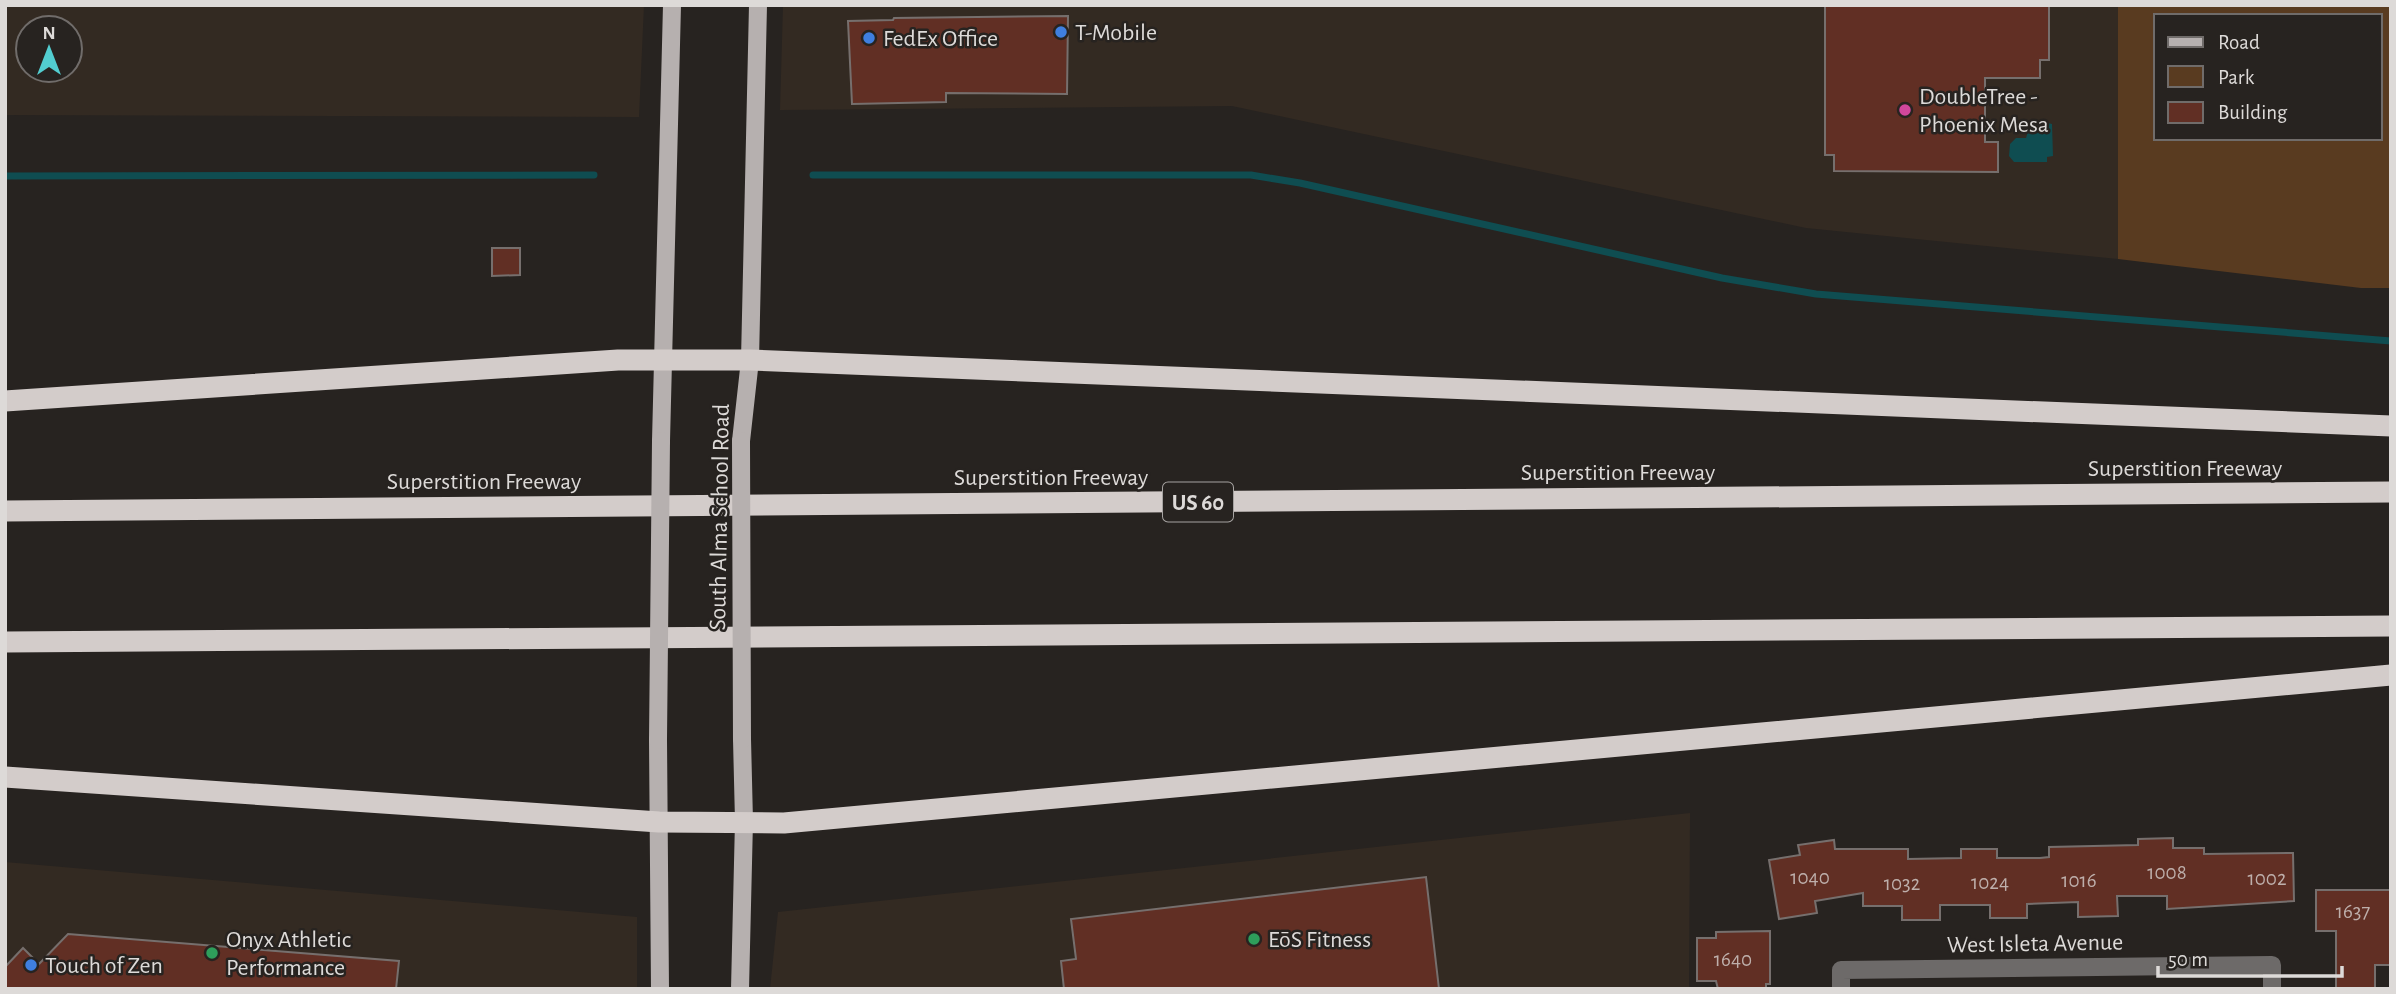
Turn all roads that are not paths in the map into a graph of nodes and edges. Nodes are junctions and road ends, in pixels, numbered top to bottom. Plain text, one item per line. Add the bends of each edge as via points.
1 (672, 5) edge
2 (758, 5) edge
3 (750, 360) junction
4 (661, 361) junction
5 (5, 401) edge
6 (2391, 426) edge
7 (2391, 492) edge
8 (5, 511) edge
9 (2391, 626) edge
10 (5, 642) edge
11 (2391, 675) edge
12 (5, 777) edge
13 (744, 821) junction
14 (659, 822) junction
15 (660, 989) edge
16 (740, 989) edge
17 (1841, 989) edge
18 (2272, 989) edge

1 - 4 main road
2 - 3 main road, South Alma School Road
3 - 4 highway
3 - 6 highway
3 - 13 main road, South Alma School Road, bridge via 741,441
4 - 5 highway via 618,360
4 - 14 main road, bridge
7 - 8 highway, Superstition Freeway / US 60
9 - 10 highway
11 - 13 highway via 783,823
12 - 14 highway
13 - 14 highway
13 - 16 main road, South Alma School Road
14 - 15 main road
17 - 18 street, West Isleta Avenue via 1841,970 2272,965

